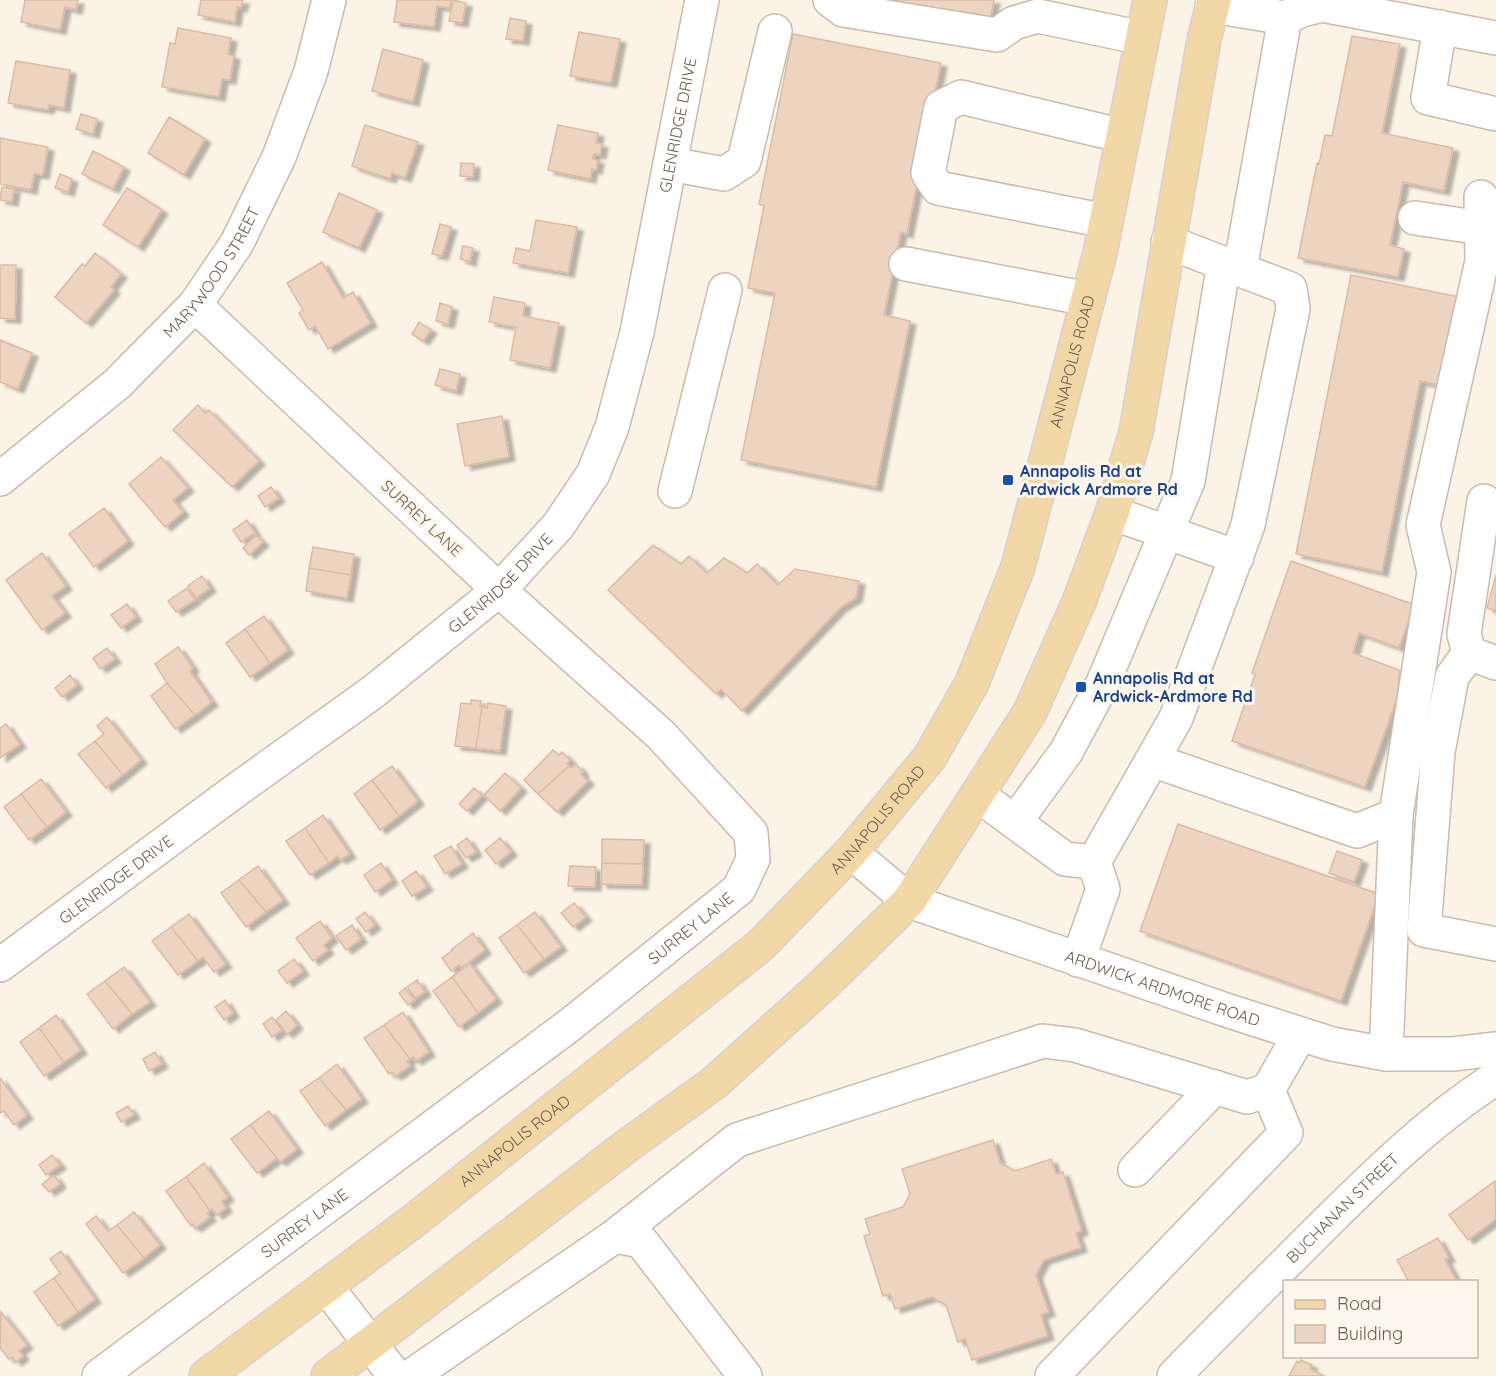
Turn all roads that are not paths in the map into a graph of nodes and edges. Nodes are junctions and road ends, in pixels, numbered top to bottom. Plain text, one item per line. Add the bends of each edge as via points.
1 (329, 0) edge
2 (702, 0) edge
3 (830, 0) edge
4 (1150, 0) edge
5 (1213, 3) edge
6 (1285, 18) junction
7 (1440, 27) junction
8 (775, 31) dead end
9 (1142, 38) junction
10 (1496, 38) edge
11 (1496, 114) edge
12 (1123, 136) junction
13 (670, 164) junction
14 (1415, 218) dead end
15 (1106, 221) junction
16 (1168, 242) junction
17 (906, 264) dead end
18 (1232, 266) junction
19 (725, 290) dead end
20 (1088, 299) junction
21 (195, 305) junction
22 (0, 479) edge
23 (675, 491) dead end
24 (1484, 501) dead end
25 (1112, 513) junction
26 (1167, 532) junction
27 (1237, 556) junction
28 (499, 590) junction
29 (1482, 658) edge
30 (1152, 760) junction
31 (978, 795) junction
32 (1396, 815) junction
33 (1015, 822) junction
34 (852, 852) junction
35 (1094, 862) junction
36 (909, 901) junction
37 (1496, 944) edge
38 (1078, 960) junction
39 (0, 965) edge
40 (1300, 1034) junction
41 (1496, 1049) edge
42 (1386, 1053) junction
43 (1496, 1078) edge
44 (1215, 1087) junction
45 (1268, 1090) junction
46 (1135, 1170) dead end
47 (615, 1236) junction
48 (326, 1286) junction
49 (369, 1343) junction
50 (99, 1376) edge
51 (206, 1376) edge
52 (328, 1376) edge
53 (395, 1376) edge
54 (411, 1376) edge
55 (745, 1376) edge
56 (1052, 1376) edge
57 (1174, 1376) edge

1 - 21 street, MARYWOOD STREET via 311,71 279,157 237,243
2 - 13 street, GLENRIDGE DRIVE
3 - 9 street via 843,10 998,35 1014,23 1038,16
4 - 9 main road, ANNAPOLIS ROAD
5 - 6 street
5 - 16 main road
6 - 7 street via 1322,5
6 - 18 street
7 - 10 street
7 - 11 street via 1428,98
8 - 13 street via 744,161 724,174
9 - 12 main road, ANNAPOLIS ROAD
12 - 15 main road, ANNAPOLIS ROAD
12 - 15 street via 961,97 941,107 928,173 938,188
13 - 28 street, GLENRIDGE DRIVE via 637,332 612,427 592,474 558,526
14 - 32 street via 1481,212 1482,261 1423,525 1434,572
15 - 20 main road, ANNAPOLIS ROAD
16 - 18 street
16 - 25 main road via 1136,432
17 - 20 street
18 - 26 street via 1188,481
18 - 27 street via 1290,289 1293,309 1248,525
19 - 23 street
20 - 34 main road, ANNAPOLIS ROAD via 1018,567 972,684 930,757
21 - 22 street, MARYWOOD STREET via 117,384
21 - 28 street, SURREY LANE
24 - 29 street via 1464,634
25 - 26 street
25 - 31 main road via 1079,602 1030,712
26 - 27 street
26 - 33 street via 1103,683 1066,752
27 - 30 street via 1176,718
28 - 39 street, GLENRIDGE DRIVE via 373,693
28 - 50 street, SURREY LANE via 661,735 751,833 753,859 739,889 571,1024
29 - 37 street via 1452,676 1438,752 1424,930
30 - 32 street via 1356,831
30 - 35 street
31 - 33 street
31 - 36 main road
32 - 42 street
33 - 35 street via 1065,859
34 - 36 street, ARDWICK ARDMORE ROAD
34 - 48 main road, ANNAPOLIS ROAD via 760,945
35 - 38 street via 1103,889
36 - 38 street, ARDWICK ARDMORE ROAD
36 - 49 main road via 714,1083
38 - 40 street, ARDWICK ARDMORE ROAD
40 - 42 street, ARDWICK ARDMORE ROAD
40 - 45 street
41 - 42 street, ARDWICK ARDMORE ROAD via 1453,1054
43 - 57 street, BUCHANAN STREET via 1396,1155
44 - 45 street via 1247,1097
44 - 46 street
44 - 47 street via 1075,1045 1043,1041 737,1140
45 - 56 street via 1286,1133
47 - 54 street
47 - 55 street via 640,1241
48 - 49 street
48 - 51 main road, ANNAPOLIS ROAD
49 - 52 main road
49 - 53 street

